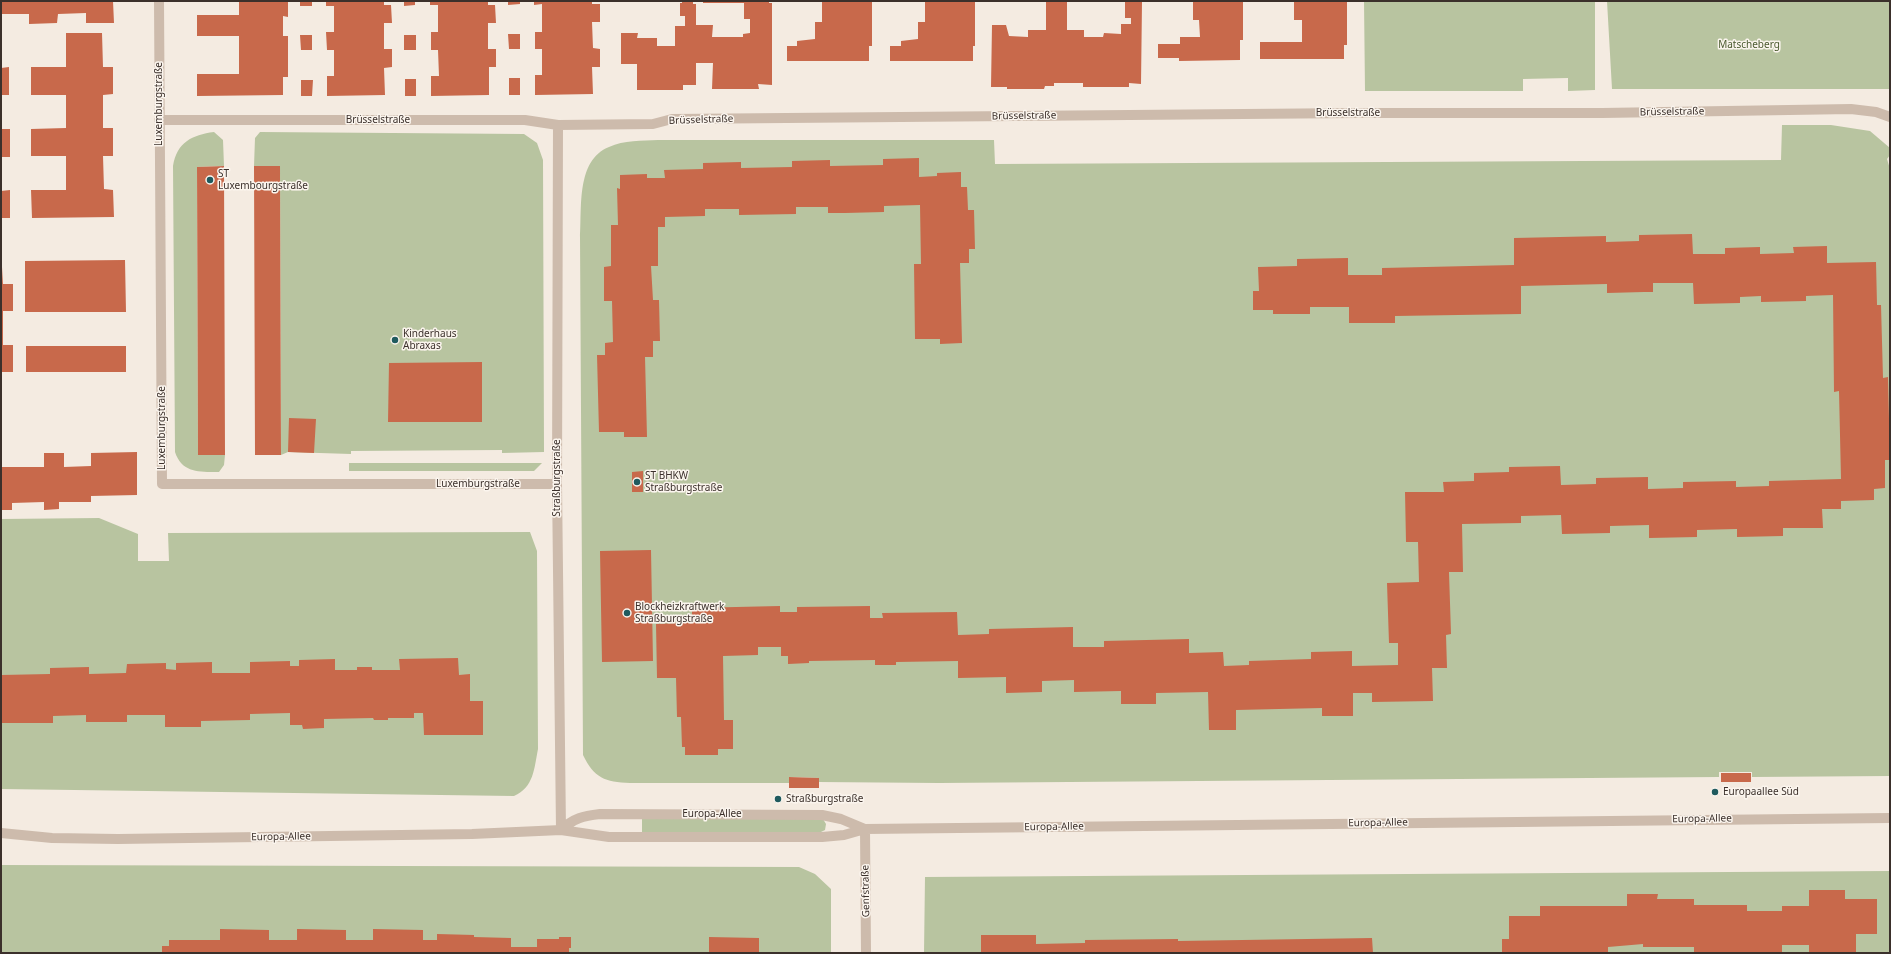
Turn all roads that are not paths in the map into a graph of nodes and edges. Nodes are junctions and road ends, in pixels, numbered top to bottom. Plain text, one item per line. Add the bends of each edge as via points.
1 (159, 1) edge
2 (1890, 117) edge
3 (159, 120) junction
4 (558, 125) junction
5 (557, 484) junction
6 (1890, 818) edge
7 (865, 829) junction
8 (561, 830) junction
9 (1, 833) edge
10 (866, 953) edge

1 - 3 street, Luxemburgstraße
2 - 4 street, Brüsselstraße via 1876,112 1851,109 672,119 654,124
3 - 4 street, Brüsselstraße via 525,120
3 - 5 street, Luxemburgstraße via 162,484
4 - 5 street, Straßburgstraße
5 - 8 street, Straßburgstraße
6 - 7 street, Europa-Allee
7 - 8 street, Europa-Allee via 844,835 822,837 609,837
7 - 8 street, Europa-Allee via 841,819 822,815 600,814 571,820
7 - 10 street, Genfstraße
8 - 9 street, Europa-Allee via 472,834 118,839 52,838

